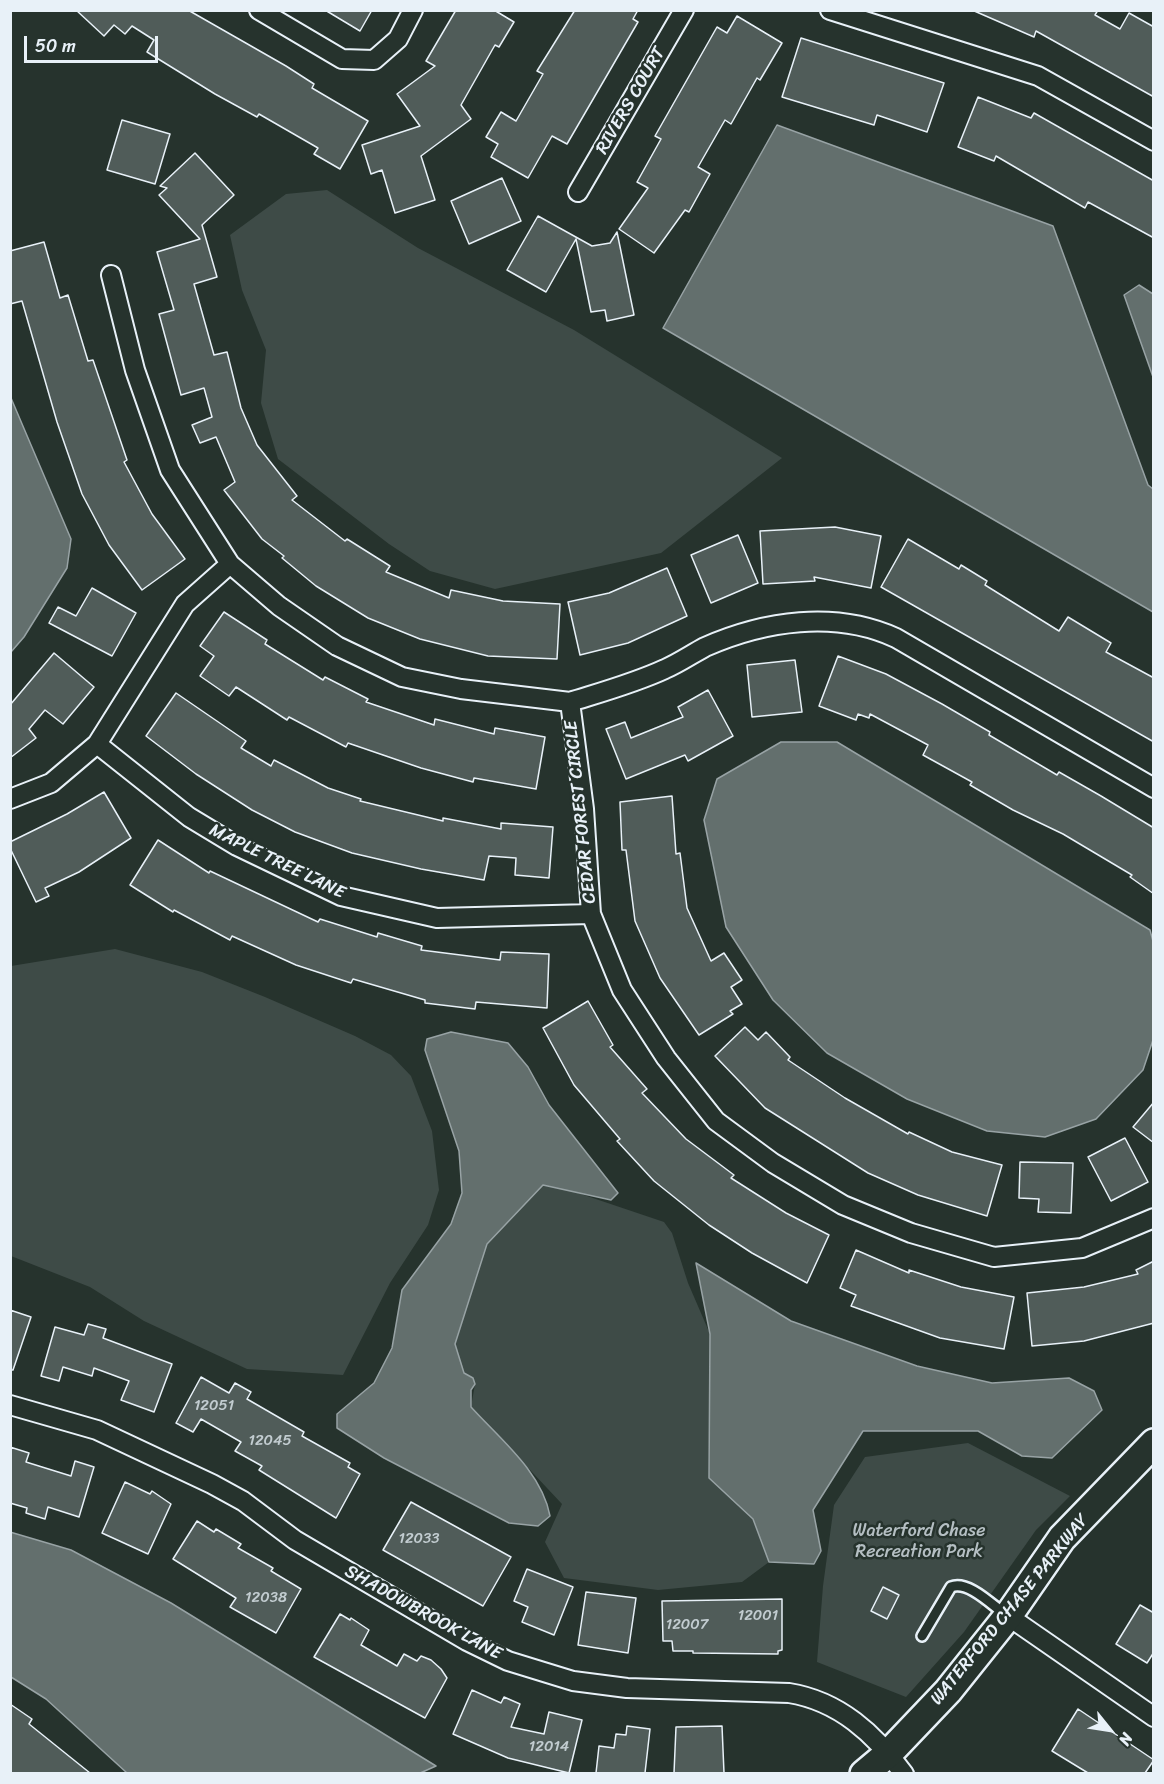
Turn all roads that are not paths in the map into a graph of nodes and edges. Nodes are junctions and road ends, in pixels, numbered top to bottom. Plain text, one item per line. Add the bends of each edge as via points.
1 (259, 10) edge
2 (413, 10) edge
3 (684, 10) edge
4 (830, 10) edge
5 (1154, 141) edge
6 (578, 192) dead end
7 (111, 275) dead end
8 (230, 564) junction
9 (570, 702) junction
10 (97, 744) junction
11 (1154, 788) edge
12 (10, 799) edge
13 (591, 914) junction
14 (1154, 1218) edge
15 (10, 1405) edge
16 (1154, 1443) edge
17 (1008, 1616) junction
18 (922, 1636) dead end
19 (1154, 1718) edge
20 (896, 1763) edge
21 (864, 1773) edge

1 - 2 street via 342,59 374,60 398,39
3 - 6 street, RIVERS COURT
4 - 5 street via 1038,76
7 - 8 street via 135,370 170,470
8 - 9 street via 279,606 337,646 402,677 461,689
8 - 10 street via 185,604
9 - 11 street, CEDAR FOREST CIRCLE via 666,669 750,629 797,621 844,624 878,630 896,638
9 - 13 street, CEDAR FOREST CIRCLE via 584,809
10 - 12 street via 51,783
10 - 13 street, MAPLE TREE LANE via 189,817 237,846 341,896 437,918
13 - 14 street, CEDAR FOREST CIRCLE via 622,990 666,1058 716,1121 773,1163 843,1205 911,1233 994,1257 1082,1248
15 - 20 street, SHADOWBROOK LANE via 97,1430 212,1484 243,1501 295,1540 507,1661 573,1681 627,1688 813,1697 848,1717
16 - 17 street, WATERFORD CHASE PARKWAY via 1062,1538
17 - 18 lane via 966,1587 956,1585 951,1587
17 - 19 street
17 - 20 street, WATERFORD CHASE PARKWAY
20 - 21 street, WATERFORD CHASE PARKWAY

